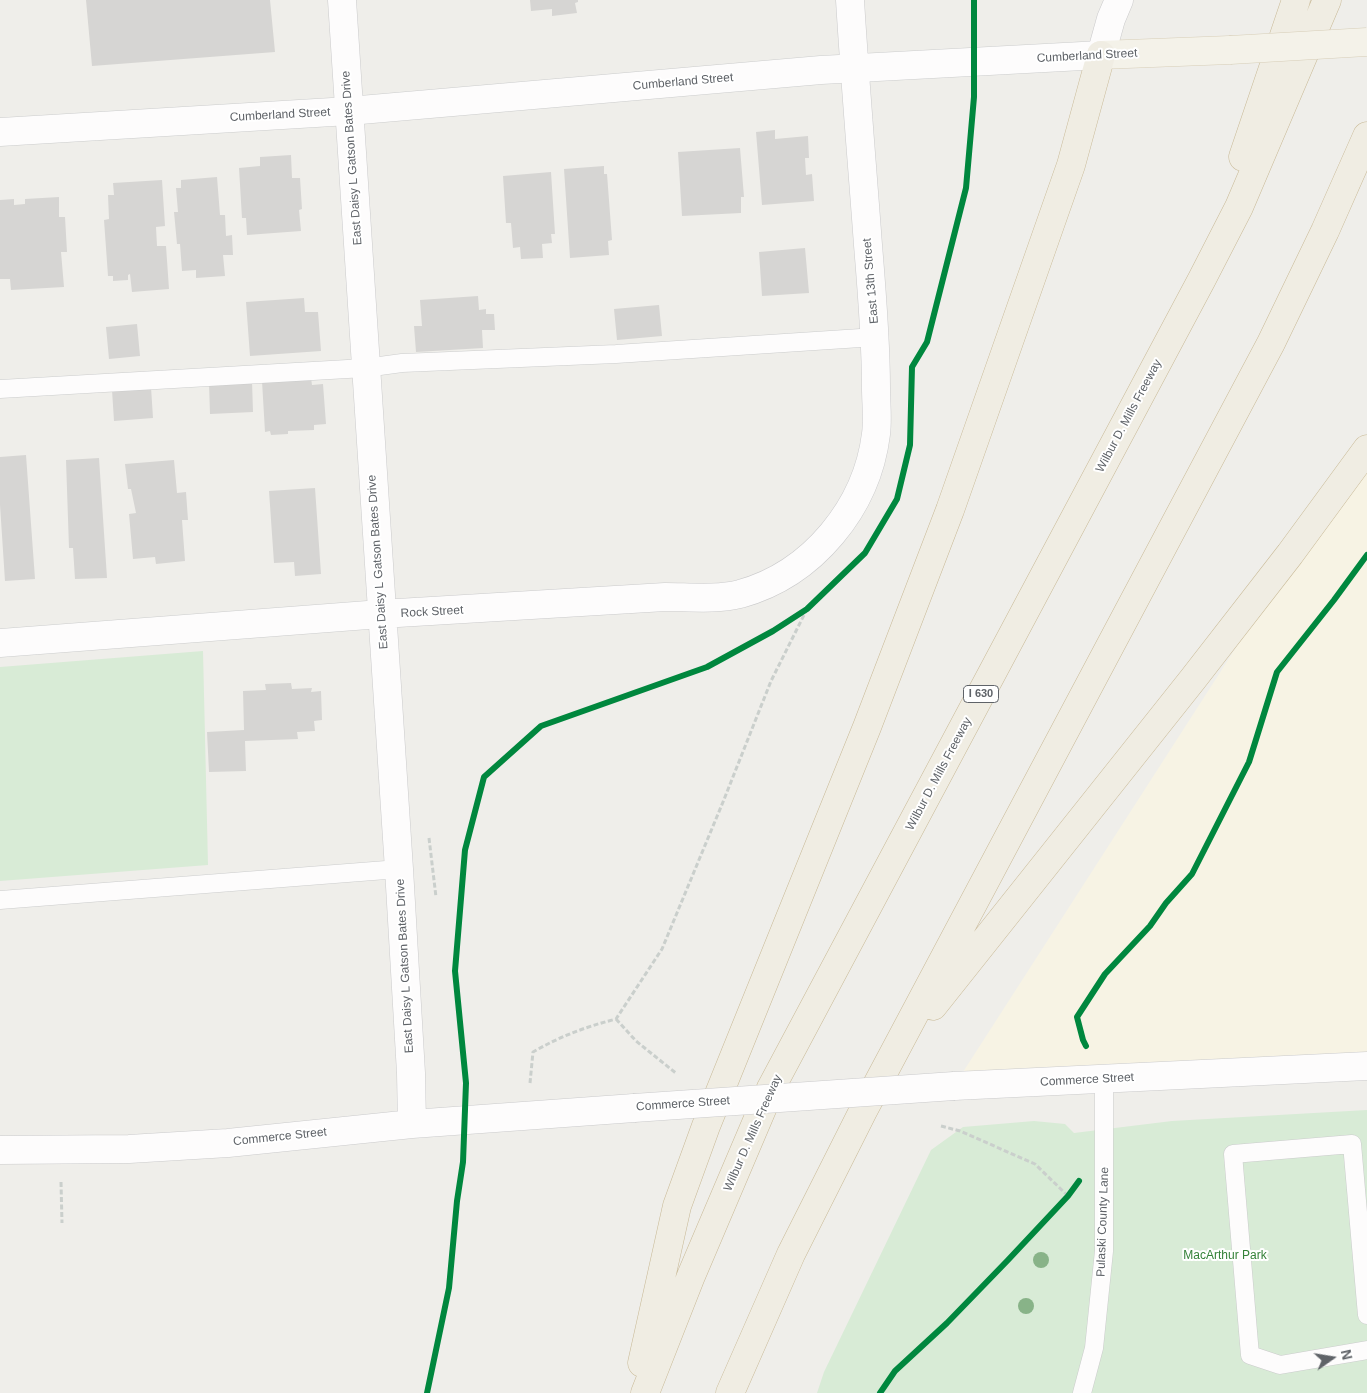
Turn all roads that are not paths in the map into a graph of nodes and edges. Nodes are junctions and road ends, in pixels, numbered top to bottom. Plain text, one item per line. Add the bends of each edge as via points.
1 (342, 0) edge
2 (850, 0) edge
3 (1119, 0) edge
4 (1296, 0) edge
5 (1327, 0) edge
6 (1367, 42) edge
7 (1101, 55) junction
8 (854, 68) junction
9 (349, 111) junction
10 (0, 132) edge
11 (1367, 136) edge
12 (1202, 280) junction
13 (876, 337) junction
14 (365, 368) junction
15 (0, 389) edge
16 (1367, 449) edge
17 (820, 548) joint
18 (381, 614) junction
19 (0, 642) edge
20 (399, 869) junction
21 (0, 900) edge
22 (892, 1058) junction
23 (1367, 1066) edge
24 (1104, 1079) junction
25 (412, 1124) junction
26 (0, 1150) edge
27 (1367, 1315) edge
28 (1367, 1350) edge
29 (636, 1393) edge
30 (645, 1393) edge
31 (730, 1393) edge
32 (1082, 1393) edge

1 - 9 street, East Daisy L Gatson Bates Drive
2 - 8 street, East 13th Street
3 - 7 street
4 - 12 highway
5 - 12 highway, Wilbur D. Mills Freeway / I 630 via 1238,207
6 - 7 main road, Cumberland Street, bridge
7 - 8 street, Cumberland Street
7 - 29 highway via 1071,165 950,510 677,1206
8 - 9 street, Cumberland Street
8 - 13 street, East 13th Street
9 - 10 street, Cumberland Street
9 - 14 street, East Daisy L Gatson Bates Drive
11 - 22 highway via 1271,343
12 - 30 highway, Wilbur D. Mills Freeway / I 630 via 771,1088
13 - 14 lane via 616,354 402,363
13 - 17 street, East 13th Street via 876,432 870,464 845,516
14 - 15 lane
14 - 18 street, East Daisy L Gatson Bates Drive
16 - 22 highway via 1194,679
17 - 18 street, Rock Street via 796,569 739,594
18 - 19 street, Rock Street
18 - 20 street, East Daisy L Gatson Bates Drive
20 - 21 lane
20 - 25 street, East Daisy L Gatson Bates Drive
22 - 31 highway via 792,1254
23 - 24 street, Commerce Street
24 - 25 street, Commerce Street, bridge via 954,1086
24 - 32 lane, Pulaski County Lane via 1104,1251 1094,1348
25 - 26 street, Commerce Street via 228,1143 129,1149
27 - 28 lane via 1352,1144 1233,1154 1250,1355 1280,1364

